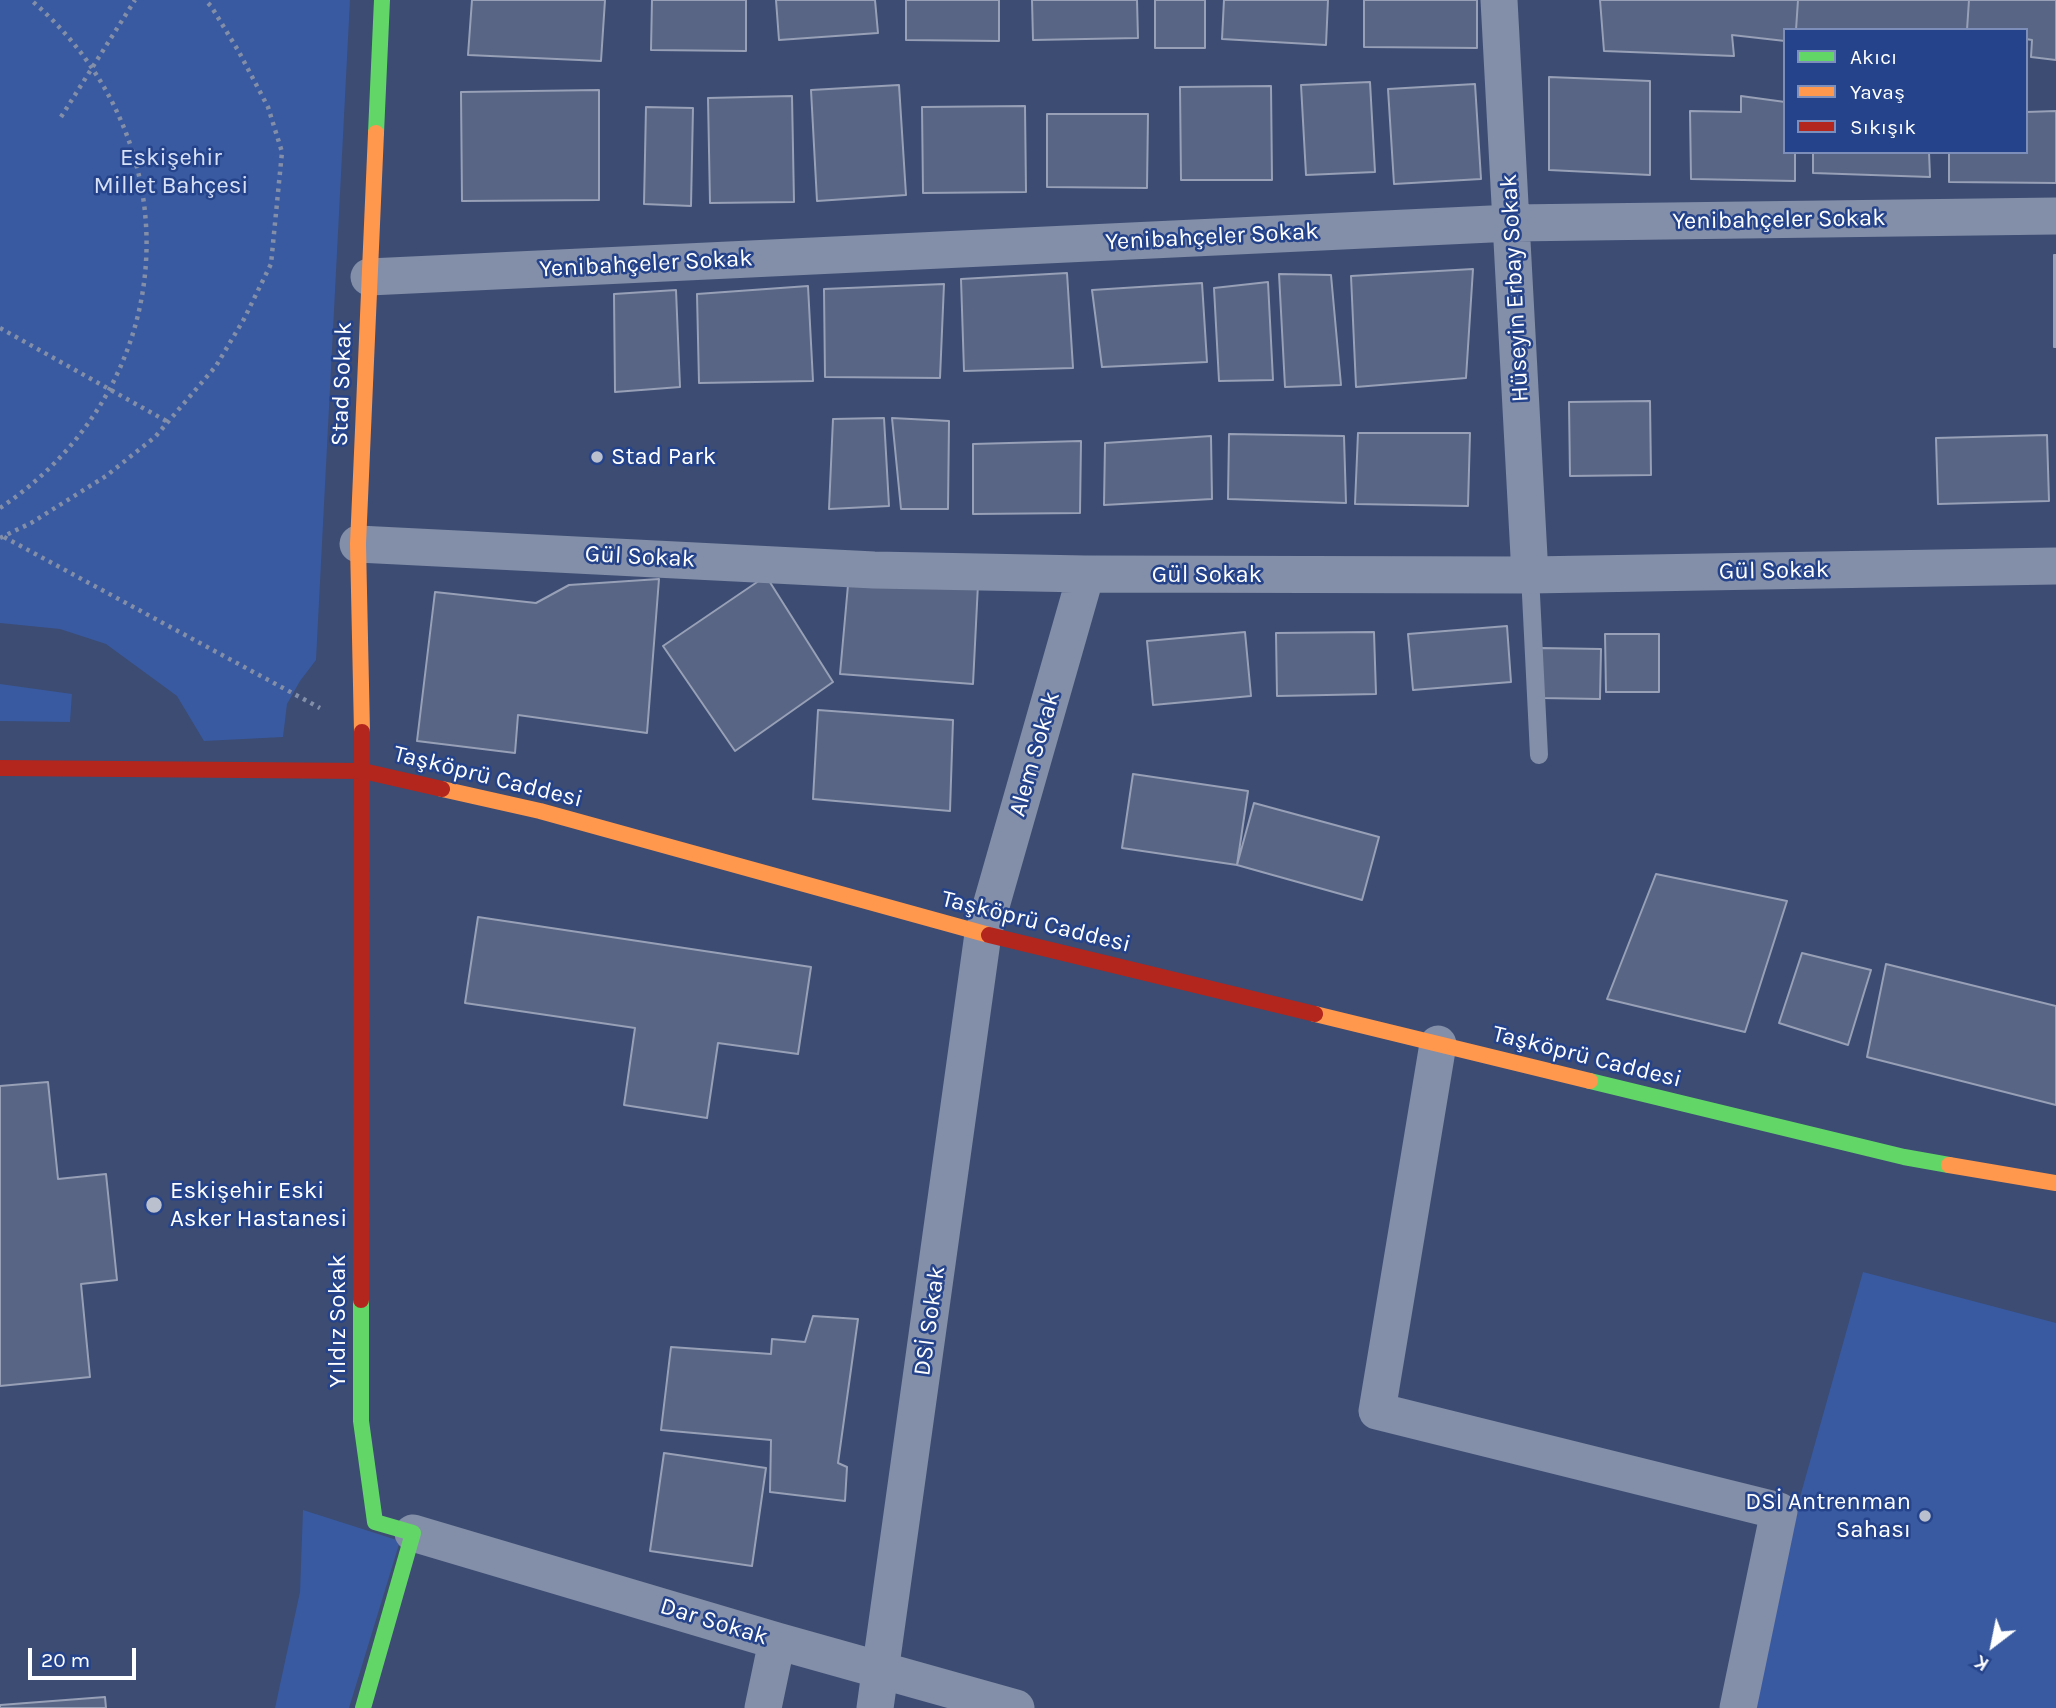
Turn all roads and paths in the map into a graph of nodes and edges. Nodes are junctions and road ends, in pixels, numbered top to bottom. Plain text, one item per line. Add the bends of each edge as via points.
1 (31, 0) edge
2 (135, 0) edge
3 (205, 0) edge
4 (382, 0) edge
5 (1499, 0) edge
6 (92, 67) junction
7 (61, 117) dead end
8 (2056, 216) edge
9 (1512, 223) junction
10 (369, 277) junction
11 (0, 328) edge
12 (110, 391) junction
13 (168, 422) junction
14 (0, 508) edge
15 (1, 537) edge
16 (358, 544) junction
17 (2056, 566) edge
18 (1086, 574) junction
19 (1530, 575) junction
20 (320, 708) dead end
21 (1539, 755) dead end
22 (0, 768) edge
23 (363, 771) junction
24 (983, 934) junction
25 (1438, 1044) junction
26 (2056, 1183) edge
27 (413, 1533) junction
28 (777, 1641) junction
29 (881, 1670) junction
30 (363, 1708) edge
31 (763, 1708) edge
32 (875, 1708) edge
33 (940, 1708) edge
34 (1016, 1708) edge
35 (1738, 1708) edge

1 - 6 path
2 - 6 path
3 - 13 path via 268,107 282,152 278,202 271,264 255,297 216,366
4 - 10 main road, Stad Sokak
5 - 9 street, Hüseyin Erbay Sokak
6 - 7 path
6 - 12 path via 124,127 138,170 145,215 141,306
8 - 9 street, Yenibahçeler Sokak
9 - 10 street, Yenibahçeler Sokak
9 - 19 street, Hüseyin Erbay Sokak
10 - 16 main road, Stad Sokak
11 - 12 path
12 - 13 path
12 - 14 path via 53,467
13 - 15 path via 106,477
15 - 20 path
16 - 18 street, Gül Sokak via 874,570
16 - 23 main road, Stad Sokak
17 - 19 street, Gül Sokak
18 - 19 street, Gül Sokak
18 - 24 street, Alem Sokak
19 - 21 lane
22 - 23 main road, Taşköprü Caddesi
23 - 24 main road, Taşköprü Caddesi via 540,811
23 - 27 main road, Yıldız Sokak via 361,1421 375,1522
24 - 25 main road, Taşköprü Caddesi
24 - 29 street, DSİ Sokak
25 - 26 main road, Taşköprü Caddesi via 1904,1157
25 - 35 street via 1377,1410 1779,1511
27 - 28 street, Dar Sokak
27 - 30 main road
28 - 29 street, Dar Sokak
28 - 31 street
29 - 32 street, DSİ Sokak
29 - 33 street
29 - 34 street, Dar Sokak

